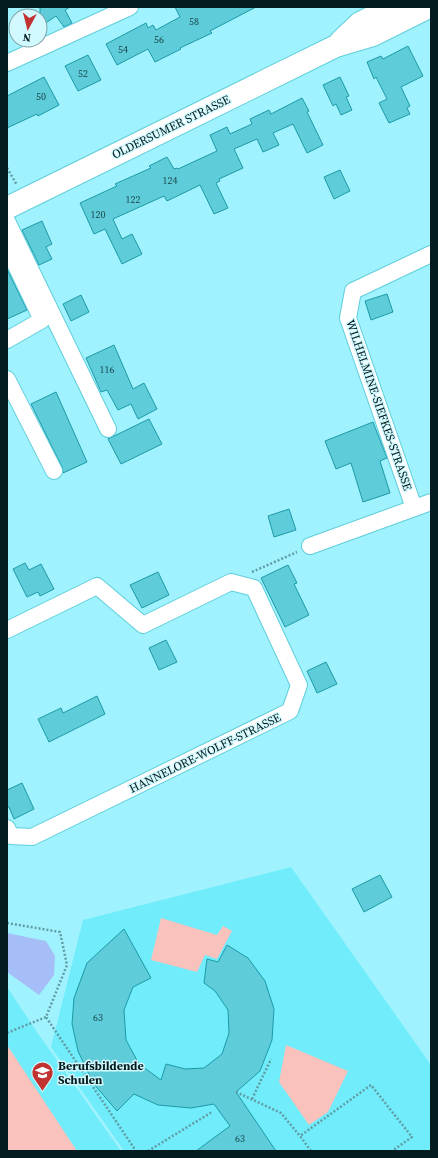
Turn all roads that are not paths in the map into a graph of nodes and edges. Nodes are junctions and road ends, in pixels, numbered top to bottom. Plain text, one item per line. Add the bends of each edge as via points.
1 (130, 7) edge
2 (392, 7) edge
3 (429, 7) edge
4 (336, 46) junction
5 (7, 62) edge
6 (7, 208) edge
7 (7, 221) edge
8 (7, 247) edge
9 (431, 254) edge
10 (7, 340) edge
11 (7, 379) edge
12 (108, 429) dead end
13 (54, 471) dead end
14 (431, 502) edge
15 (414, 508) junction
16 (310, 546) road end
17 (7, 630) edge
18 (7, 828) edge

1 - 5 street
2 - 4 main road, OLDERSUMER STRASSE via 360,23
3 - 4 main road, OLDERSUMER STRASSE via 373,34
4 - 6 main road, OLDERSUMER STRASSE
7 - 12 street
8 - 10 street via 42,320
9 - 15 street, WILHELMINE-SIEFKES-STRASSE via 353,291 348,318
11 - 13 street
14 - 15 street
15 - 16 street
17 - 18 street, HANNELORE-WOLFF-STRASSE via 97,586 143,625 231,582 254,588 299,685 290,711 32,837 11,836

